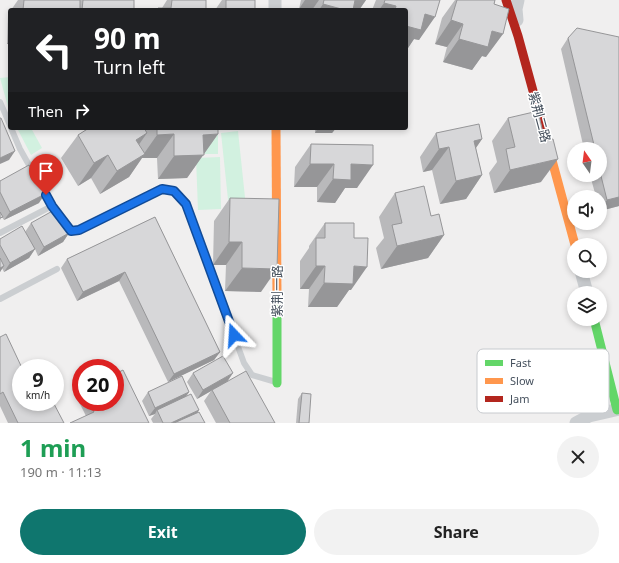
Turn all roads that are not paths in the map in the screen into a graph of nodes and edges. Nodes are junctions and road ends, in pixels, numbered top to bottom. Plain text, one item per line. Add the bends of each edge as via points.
1 (506, 0) edge
2 (518, 0) edge
3 (518, 36) junction
4 (0, 102) edge
5 (8, 120) edge
6 (12, 130) edge
7 (276, 130) edge
8 (52, 206) junction
9 (0, 233) edge
10 (573, 238) edge
11 (57, 269) dead end
12 (0, 299) edge
13 (596, 326) edge
14 (602, 349) edge
15 (609, 376) edge
16 (277, 383) joint
17 (618, 410) edge
18 (604, 413) edge
19 (576, 423) edge

1 - 3 street, 紫荆二路
2 - 3 street, 紫荆二路
3 - 10 street, 紫荆二路
4 - 5 lane
6 - 8 lane
7 - 16 street, 紫荆一路
8 - 9 lane
8 - 16 lane via 71,231 79,230 162,189 174,191 186,204 244,363 252,375
11 - 12 lane
13 - 14 street
15 - 17 street
18 - 19 street via 589,416

